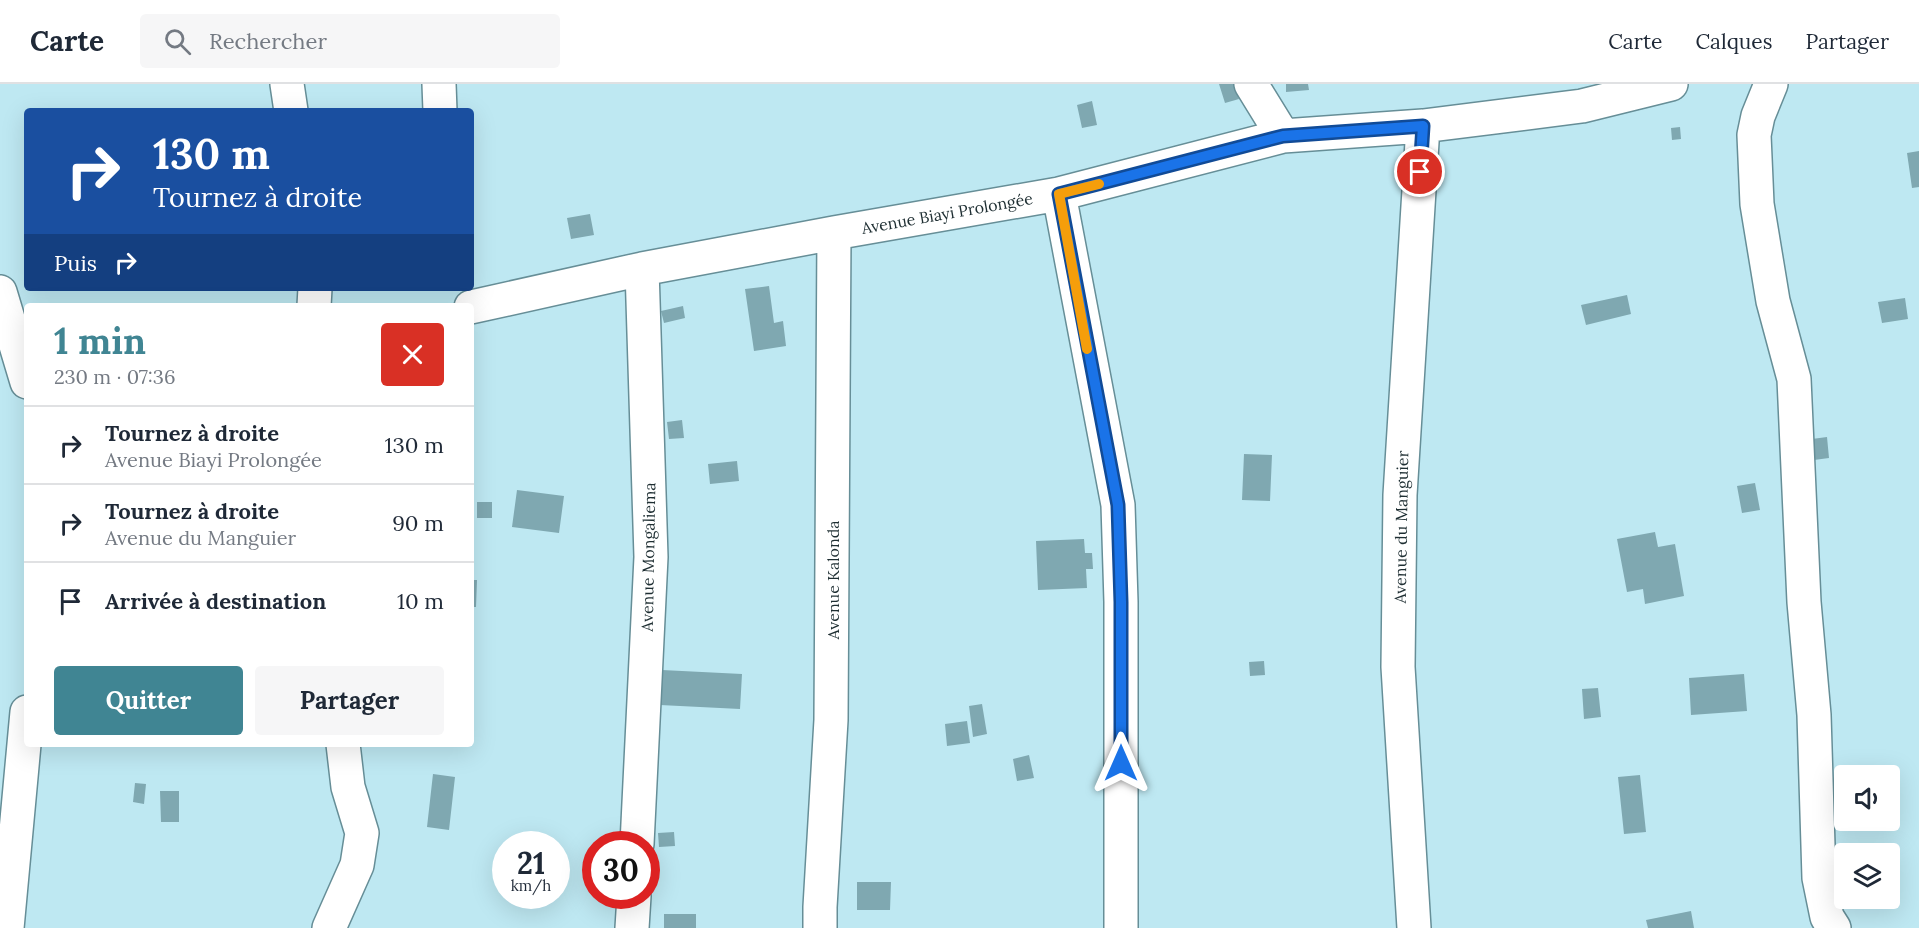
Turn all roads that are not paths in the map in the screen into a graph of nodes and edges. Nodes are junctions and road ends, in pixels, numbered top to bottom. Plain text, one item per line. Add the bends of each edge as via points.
1 (287, 84) edge
2 (439, 84) edge
3 (1251, 84) edge
4 (1671, 84) edge
5 (1771, 84) edge
6 (291, 108) edge
7 (440, 108) edge
8 (1423, 126) junction
9 (1283, 136) junction
10 (1059, 194) junction
11 (834, 233) junction
12 (642, 269) junction
13 (0, 292) edge
14 (474, 306) edge
15 (7, 340) edge
16 (24, 375) edge
17 (24, 382) edge
18 (0, 388) edge
19 (24, 744) edge
20 (343, 747) edge
21 (638, 831) edge
22 (634, 909) edge
23 (7, 928) edge
24 (329, 928) edge
25 (633, 928) edge
26 (820, 928) edge
27 (1120, 928) edge
28 (1414, 928) edge
29 (1834, 928) edge

1 - 6 street
2 - 7 street
3 - 9 street
4 - 8 street, Avenue Biayi Prolongée via 1582,106
5 - 29 street via 1754,135 1757,204 1773,301 1794,379 1804,602 1814,715 1819,878 1827,917
8 - 9 street, Avenue Biayi Prolongée
8 - 28 street, Avenue du Manguier via 1400,506 1398,667
9 - 10 street, Avenue Biayi Prolongée
10 - 11 street, Avenue Biayi Prolongée
10 - 27 street via 1118,505
11 - 12 street, Avenue Biayi Prolongée
11 - 26 street, Avenue Kalonda via 831,720
12 - 14 street, Avenue Biayi Prolongée
12 - 21 street, Avenue Mongaliema via 651,557
13 - 15 street
15 - 16 street
17 - 18 street
19 - 23 street
20 - 24 street via 348,787 362,832 357,865
22 - 25 street

